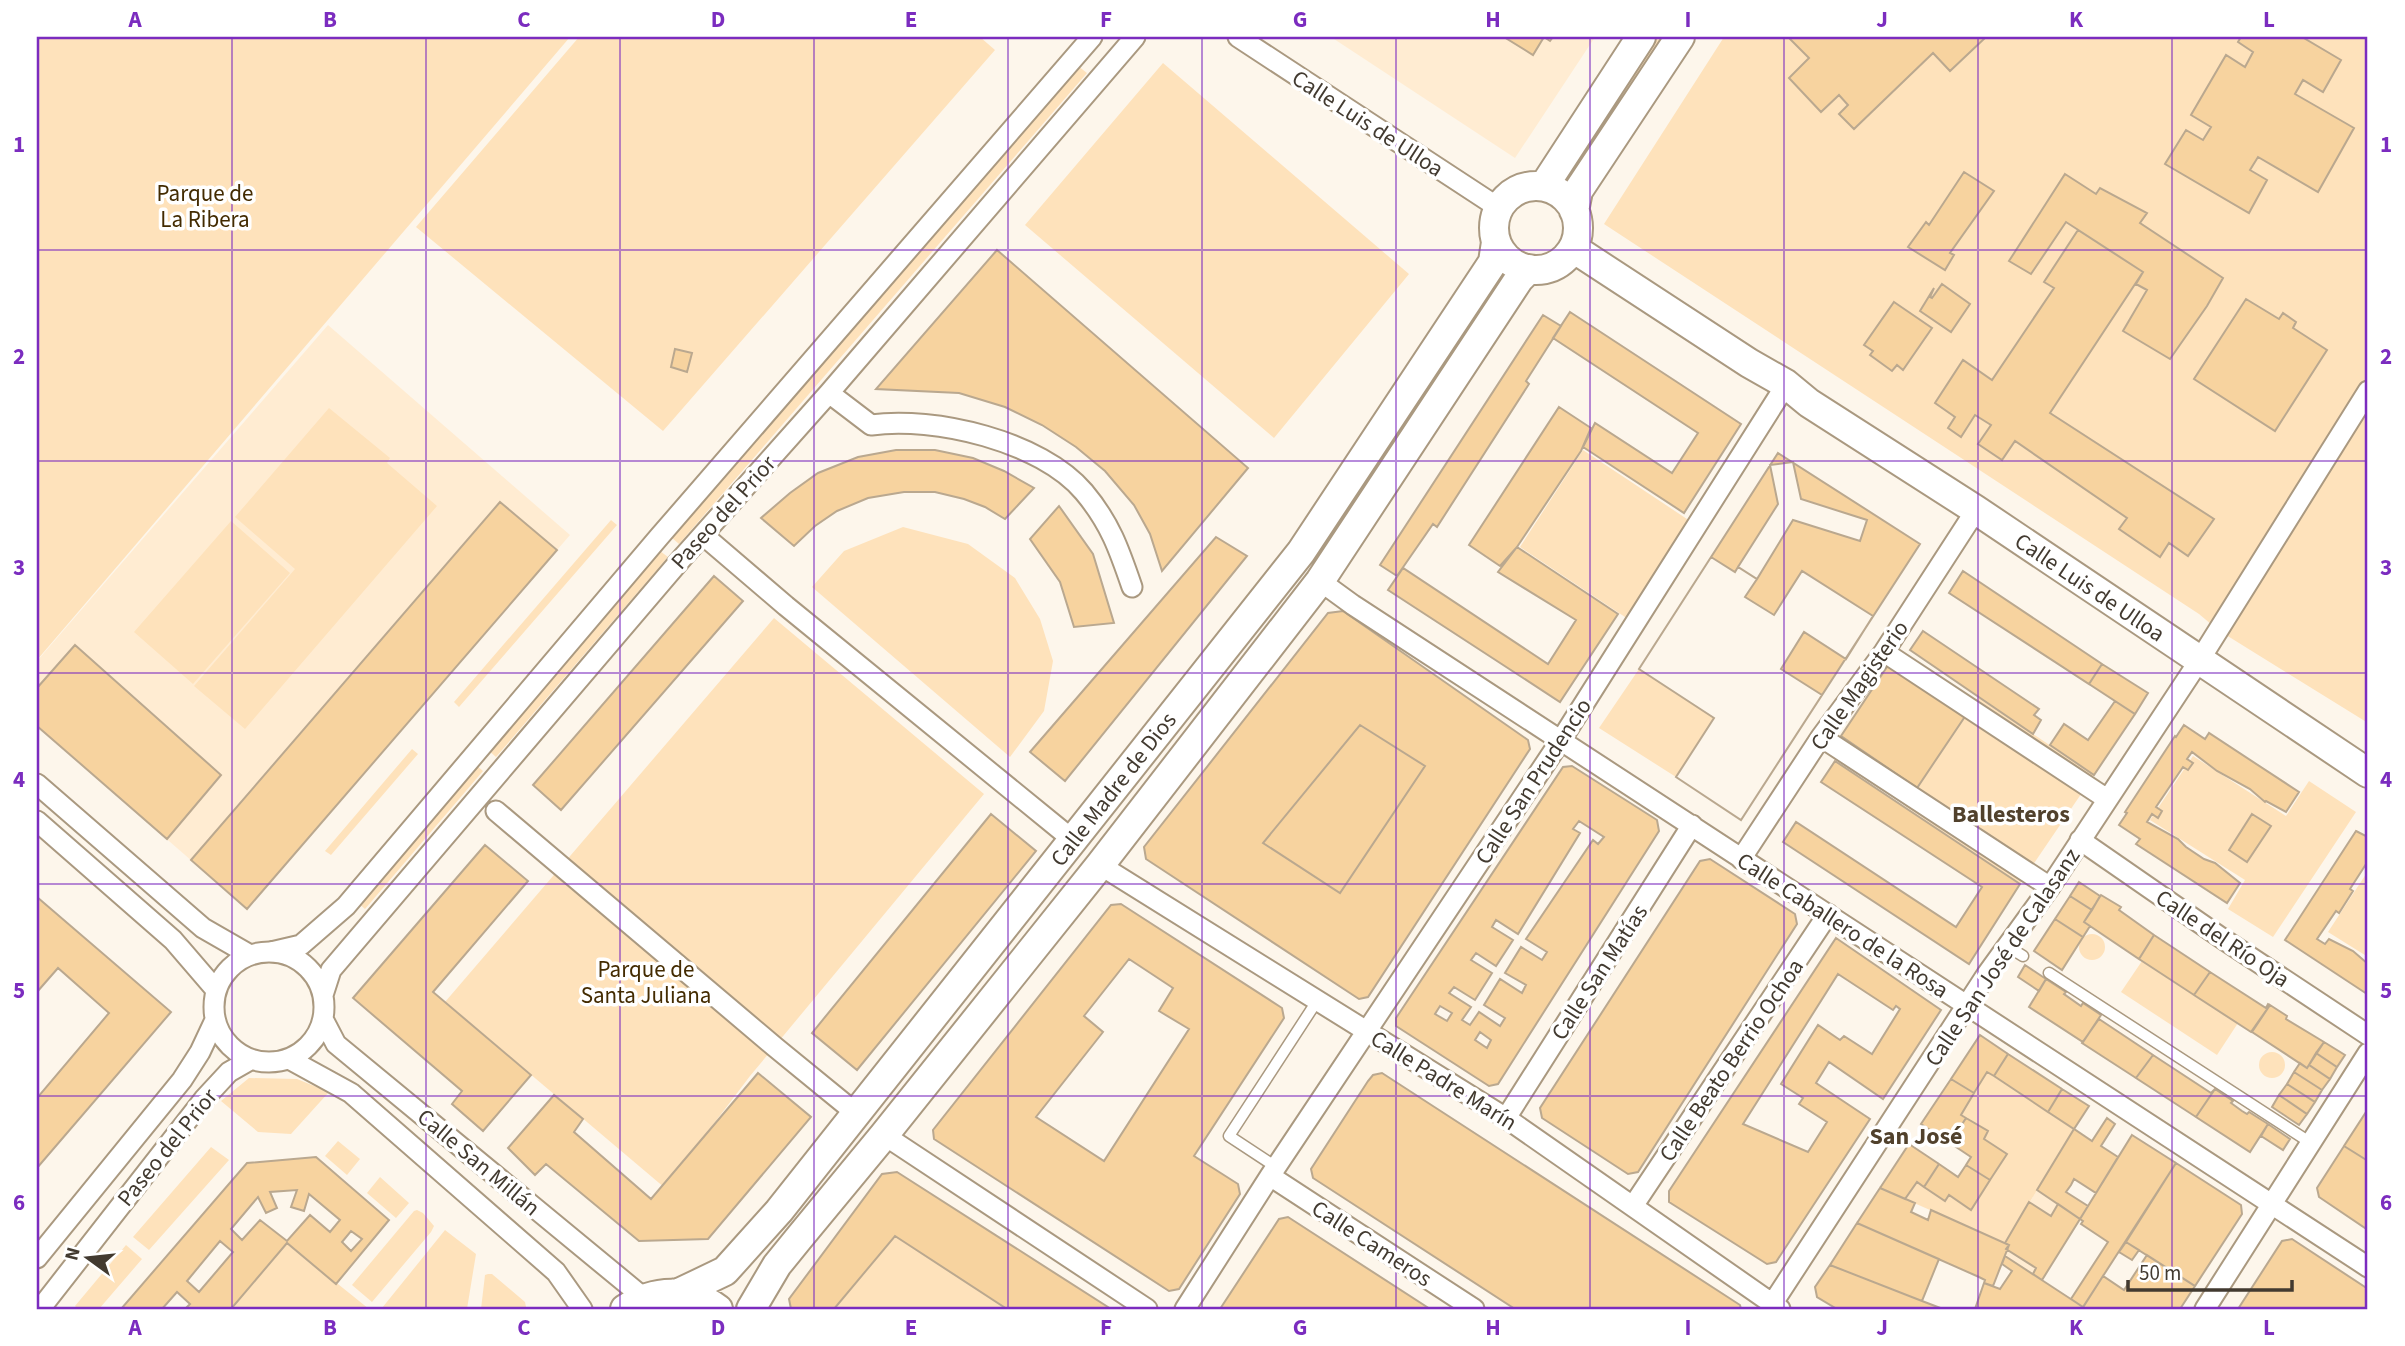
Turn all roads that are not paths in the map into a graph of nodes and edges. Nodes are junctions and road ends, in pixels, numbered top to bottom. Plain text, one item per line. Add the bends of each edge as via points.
1 (1092, 37) edge
2 (1135, 37) edge
3 (1238, 37) edge
4 (1641, 37) edge
5 (1681, 37) edge
6 (1544, 186) junction
7 (1499, 208) junction
8 (1574, 211) junction
9 (1496, 242) junction
10 (1573, 248) junction
11 (1529, 269) junction
12 (1749, 363) junction
13 (1782, 391) junction
14 (2368, 391) edge
15 (829, 393) junction
16 (1810, 403) junction
17 (1976, 510) junction
18 (704, 535) junction
19 (1320, 582) junction
20 (1132, 587) dead end
21 (1884, 652) junction
22 (2199, 661) junction
23 (1821, 737) junction
24 (1561, 740) junction
25 (2368, 773) edge
26 (37, 784) edge
27 (2107, 799) junction
28 (496, 811) dead end
29 (37, 821) edge
30 (1692, 825) junction
31 (2080, 839) junction
32 (1073, 840) junction
33 (1741, 859) junction
34 (1100, 865) junction
35 (2050, 887) junction
36 (1828, 914) junction
37 (271, 952) junction
38 (250, 955) junction
39 (2049, 973) dead end
40 (216, 990) junction
41 (323, 995) junction
42 (1317, 1001) junction
43 (1968, 1006) junction
44 (323, 1019) junction
45 (215, 1020) junction
46 (1368, 1032) junction
47 (2368, 1035) edge
48 (2368, 1053) edge
49 (250, 1059) junction
50 (289, 1059) junction
51 (857, 1114) junction
52 (1506, 1118) junction
53 (884, 1135) junction
54 (2312, 1143) junction
55 (1273, 1171) junction
56 (2272, 1205) junction
57 (1633, 1206) junction
58 (37, 1258) edge
59 (2368, 1267) edge
60 (679, 1293) junction
61 (635, 1304) edge
62 (1774, 1308) edge
63 (40, 1309) edge
64 (582, 1309) edge
65 (718, 1309) edge
66 (751, 1309) edge
67 (1147, 1309) edge
68 (1185, 1309) edge
69 (1474, 1309) edge
70 (2205, 1309) edge

1 - 37 street, Paseo del Prior via 346,906 301,945
2 - 15 street, Paseo del Prior
3 - 7 street, Calle Luis de Ulloa
4 - 6 main road
5 - 8 main road via 1578,191
6 - 7 main road via 1514,192
6 - 8 main road via 1567,199
7 - 9 main road via 1494,223
8 - 10 main road via 1578,230
9 - 11 main road via 1515,265
9 - 32 main road, Calle Madre de Dios via 1493,262 1301,552
10 - 11 main road via 1562,261 1546,269
10 - 12 main road, Calle Luis de Ulloa
11 - 19 main road, Calle Madre de Dios
12 - 13 main road, Calle Luis de Ulloa
12 - 16 main road, Calle Luis de Ulloa
13 - 16 main road, Calle Luis de Ulloa
13 - 24 street, Calle San Prudencio
14 - 22 street, Calle San José de Calasanz
15 - 18 street, Paseo del Prior
15 - 20 street via 871,425 929,424 990,437 1059,468 1100,513 1117,541
16 - 17 main road, Calle Luis de Ulloa
17 - 21 street, Calle Magisterio
17 - 22 main road, Calle Luis de Ulloa
18 - 32 street
18 - 41 street, Paseo del Prior via 331,970
19 - 24 street, Calle Caballero de la Rosa
19 - 34 main road, Calle Madre de Dios
21 - 23 street, Calle Magisterio
21 - 27 street
22 - 25 main road, Calle Luis de Ulloa
22 - 27 street, Calle San José de Calasanz
23 - 33 street, Calle Magisterio
23 - 35 street
24 - 30 street, Calle Caballero de la Rosa
24 - 46 street, Calle San Prudencio
26 - 38 street via 203,929
27 - 31 street, Calle San José de Calasanz
28 - 51 street
29 - 40 street via 173,940
30 - 33 street, Calle Caballero de la Rosa
30 - 52 street, Calle San Matías
31 - 35 street, Calle San José de Calasanz
31 - 47 street, Calle del Río Oja
32 - 51 main road, Calle Madre de Dios
33 - 36 street, Calle Caballero de la Rosa
34 - 42 street, Calle Padre Marín
34 - 53 main road, Calle Madre de Dios
35 - 43 street, Calle San José de Calasanz via 2015,951
36 - 43 street, Calle Caballero de la Rosa
36 - 57 street, Calle Beato Berrio Ochoa
37 - 38 street
37 - 41 street via 305,965
38 - 40 street via 230,969
39 - 54 lane
40 - 45 street
41 - 44 street
42 - 46 street, Calle Padre Marín
42 - 55 lane via 1229,1136
43 - 56 street, Calle Caballero de la Rosa
43 - 62 street, Calle San José de Calasanz
44 - 50 street via 316,1036
44 - 61 street, Calle San Millán via 336,1044
45 - 49 street via 234,1051
45 - 58 street, Paseo del Prior via 182,1080
46 - 52 street, Calle Padre Marín
46 - 55 street, Calle San Prudencio
48 - 54 street
49 - 50 street
49 - 63 street, Paseo del Prior via 229,1072 204,1099
50 - 64 street, Calle San Millán via 351,1093 556,1272
51 - 60 main road, Calle Madre de Dios via 725,1271
52 - 57 street, Calle Padre Marín
53 - 66 main road, Calle Madre de Dios via 785,1256
53 - 67 street
54 - 56 street
55 - 68 street, Calle San Prudencio
55 - 69 street, Calle Cameros
56 - 59 street, Calle Caballero de la Rosa
56 - 70 street
57 - 62 street, Calle Padre Marín
60 - 61 main road via 663,1293
60 - 65 main road

